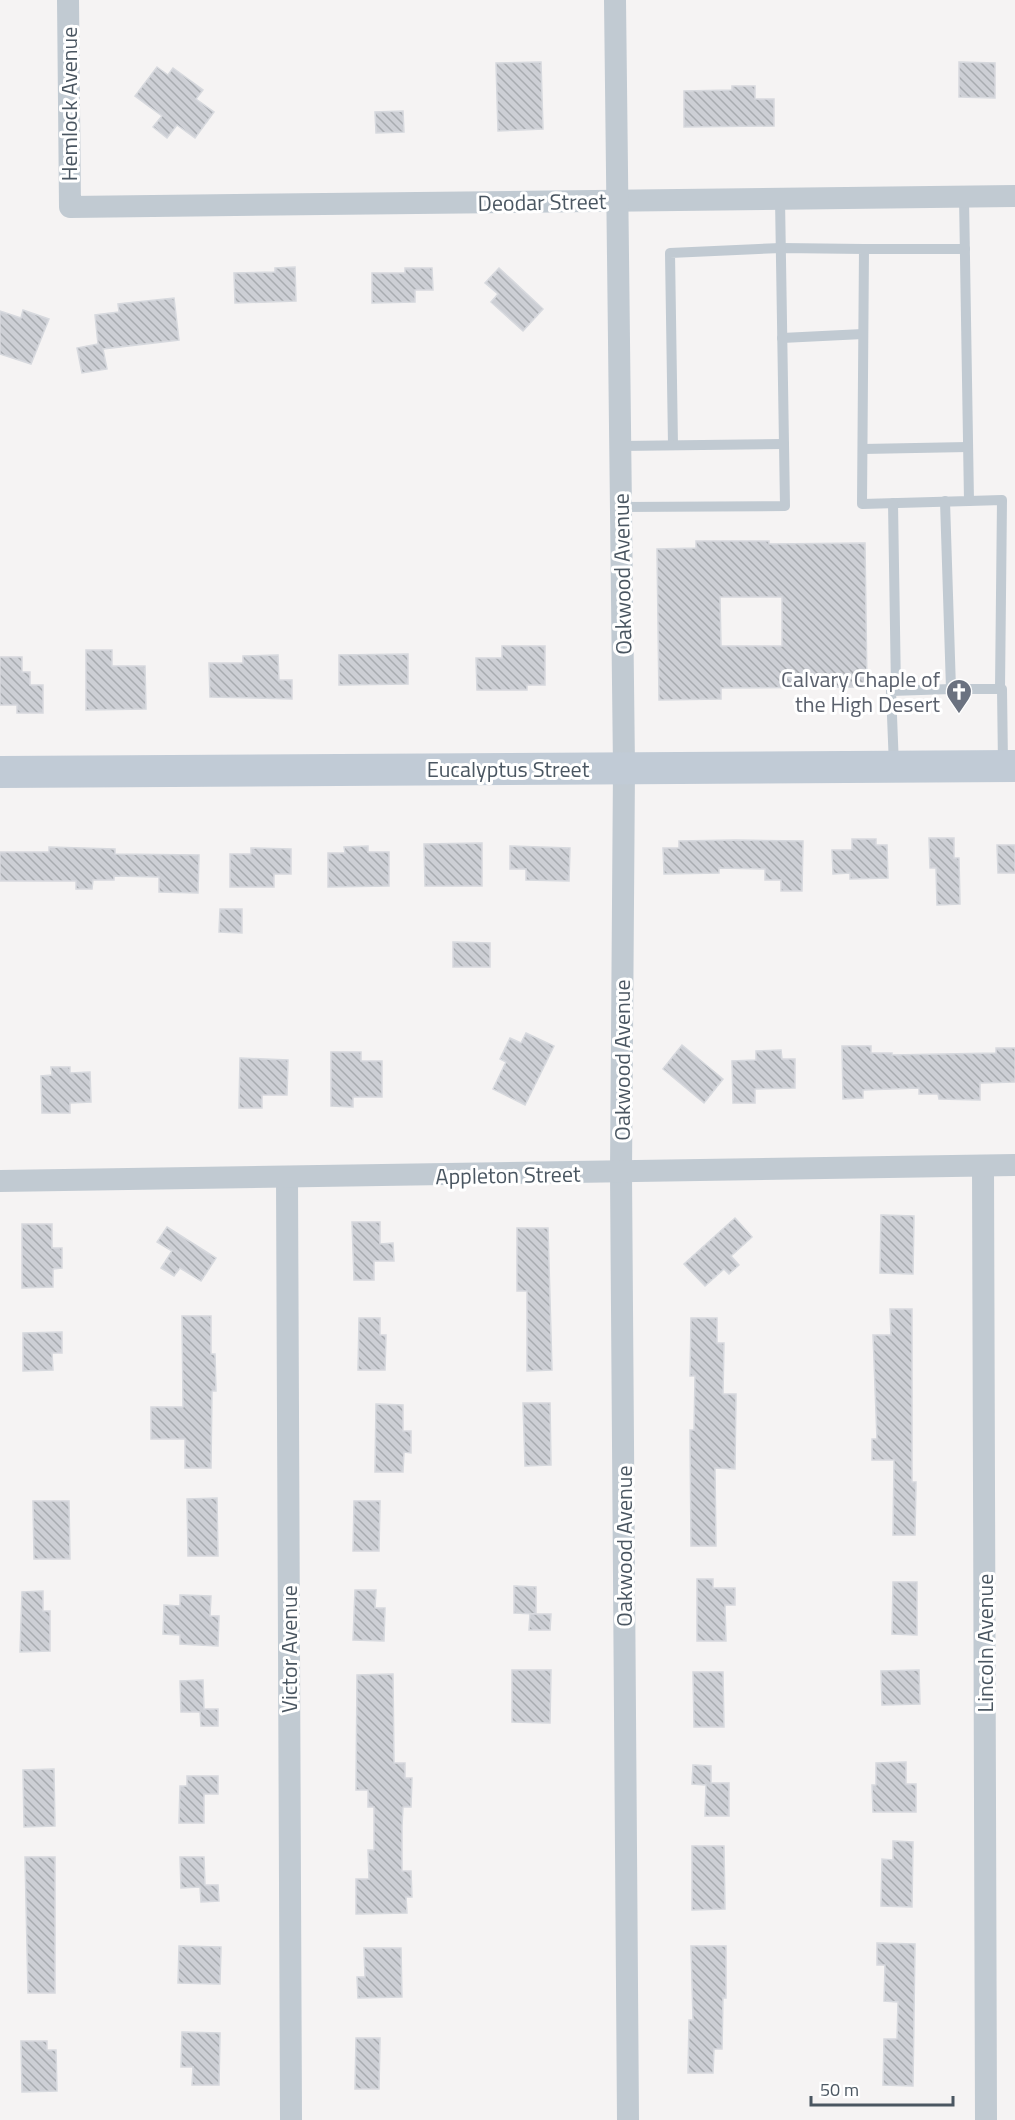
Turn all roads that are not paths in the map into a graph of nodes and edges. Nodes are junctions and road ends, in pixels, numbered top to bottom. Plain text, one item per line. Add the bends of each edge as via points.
1 (68, 0) edge
2 (615, 0) edge
3 (1015, 196) edge
4 (964, 197) junction
5 (780, 199) junction
6 (617, 201) junction
7 (69, 207) joint
8 (781, 248) junction
9 (864, 249) junction
10 (965, 249) junction
11 (863, 334) junction
12 (782, 338) junction
13 (784, 444) junction
14 (620, 446) junction
15 (673, 446) junction
16 (968, 447) junction
17 (863, 449) junction
18 (945, 501) junction
19 (969, 501) junction
20 (893, 503) junction
21 (621, 507) junction
22 (951, 689) junction
23 (1000, 689) junction
24 (896, 690) junction
25 (894, 766) junction
26 (1009, 766) edge
27 (624, 768) junction
28 (0, 772) edge
29 (983, 1166) junction
30 (1015, 1166) edge
31 (621, 1173) junction
32 (286, 1178) junction
33 (0, 1181) edge
34 (291, 2120) edge
35 (628, 2120) edge
36 (986, 2120) edge

1 - 7 street, Hemlock Avenue
2 - 6 street, Oakwood Avenue
3 - 4 street, Deodar Street
4 - 5 street, Deodar Street
4 - 10 lane
5 - 6 street, Deodar Street
5 - 8 lane
6 - 7 street, Deodar Street
6 - 14 street, Oakwood Avenue
8 - 9 lane
8 - 12 lane
8 - 15 lane via 670,253
9 - 10 lane
9 - 11 lane
10 - 16 lane
11 - 12 lane
11 - 17 lane
12 - 13 lane
13 - 15 lane
13 - 21 lane via 785,506
14 - 15 lane
14 - 21 street, Oakwood Avenue
16 - 17 lane
16 - 19 lane
17 - 20 lane via 862,504
18 - 19 lane
18 - 20 lane
18 - 22 lane
19 - 23 lane via 1002,500
20 - 24 lane
21 - 27 street, Oakwood Avenue
22 - 23 lane
22 - 24 lane
23 - 26 lane
24 - 25 lane via 891,691
25 - 26 main road, Eucalyptus Street
25 - 27 main road, Eucalyptus Street
27 - 28 main road, Eucalyptus Street
27 - 31 street, Oakwood Avenue
29 - 30 street, Appleton Street
29 - 31 street, Appleton Street
29 - 36 street, Lincoln Avenue
31 - 32 street, Appleton Street
31 - 35 street, Oakwood Avenue
32 - 33 street, Appleton Street
32 - 34 street, Victor Avenue

